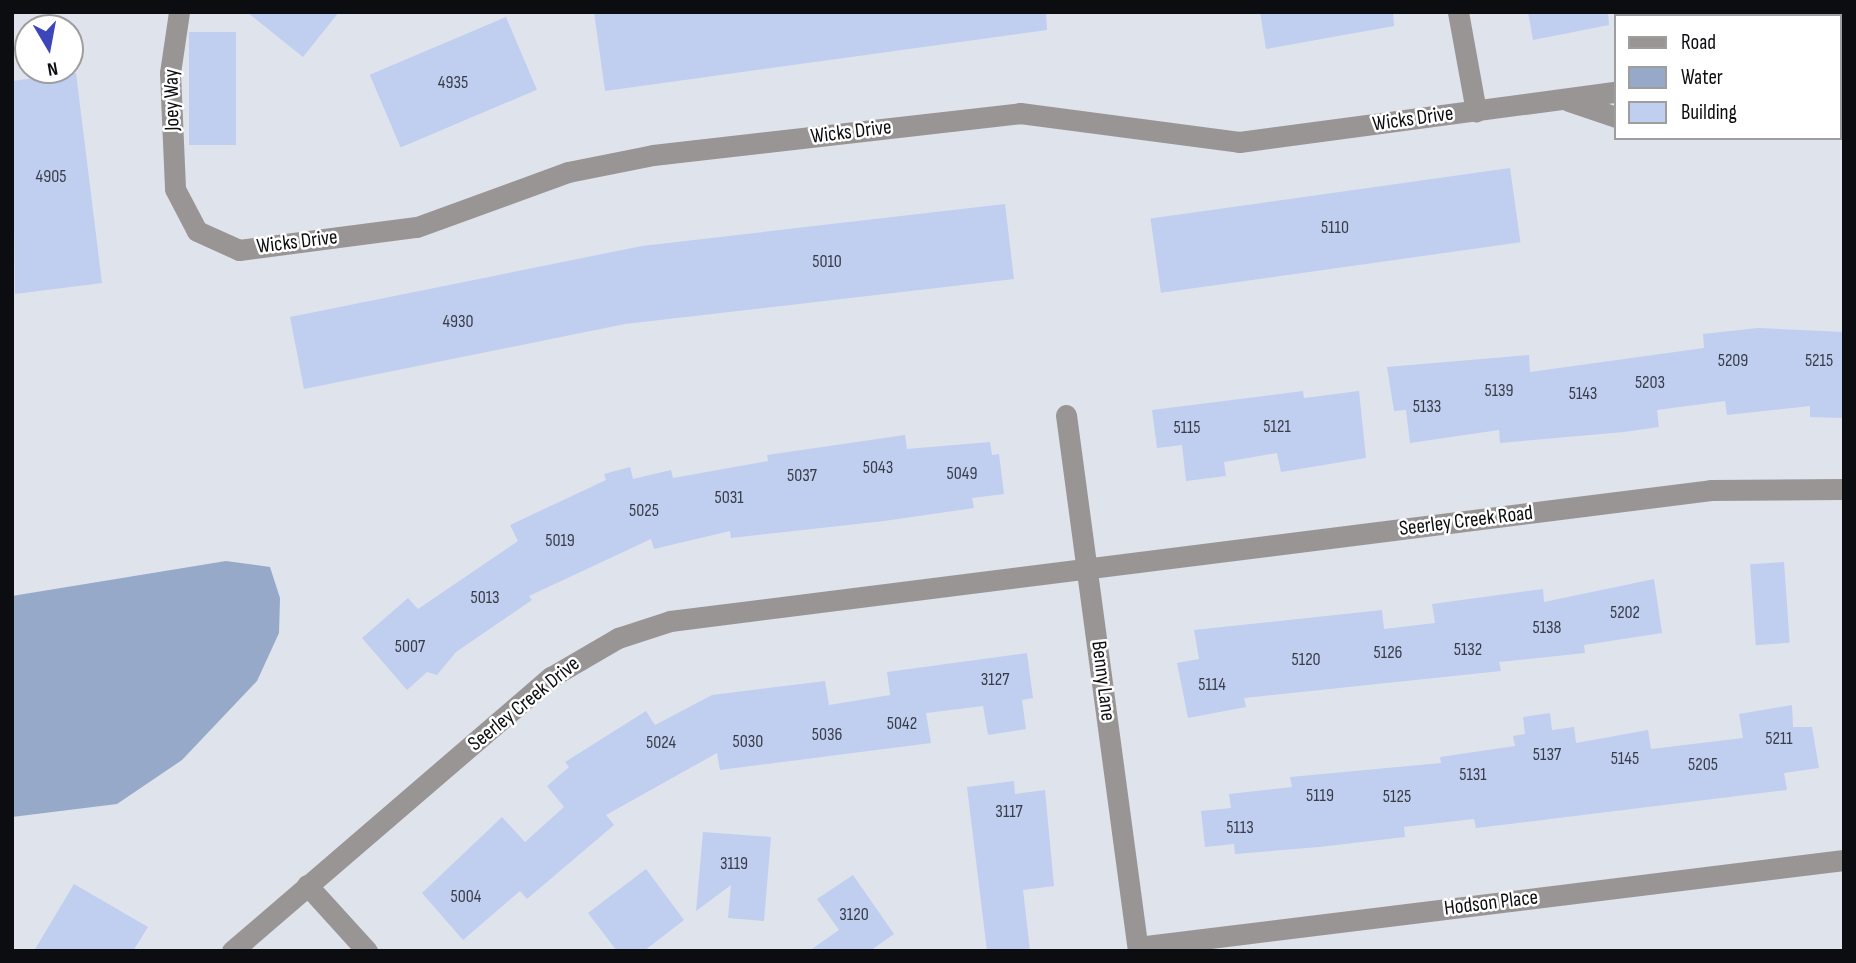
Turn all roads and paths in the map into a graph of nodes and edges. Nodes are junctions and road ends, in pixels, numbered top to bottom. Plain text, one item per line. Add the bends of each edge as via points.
1 (179, 12) edge
2 (1458, 12) edge
3 (1615, 92) edge
4 (1563, 100) junction
5 (1476, 110) junction
6 (1615, 117) edge
7 (175, 189) joint
8 (1066, 415) dead end
9 (1844, 489) edge
10 (1089, 569) junction
11 (1844, 860) edge
12 (307, 885) junction
13 (1138, 949) edge
14 (232, 951) edge
15 (367, 951) edge

1 - 7 street, Joey Way via 170,73
2 - 5 street
3 - 4 street, Wicks Drive
4 - 5 street, Wicks Drive
4 - 6 street, Wicks Drive
5 - 7 street, Wicks Drive via 1239,142 1020,113 653,155 568,172 417,227 239,250 197,231
8 - 10 street, Benny Lane
9 - 10 street, Seerley Creek Road via 1711,490
10 - 12 street, Seerley Creek Drive via 688,618 618,638 551,677
10 - 13 street, Benny Lane
11 - 13 street, Hodson Place
12 - 14 street, Seerley Creek Drive
12 - 15 street

